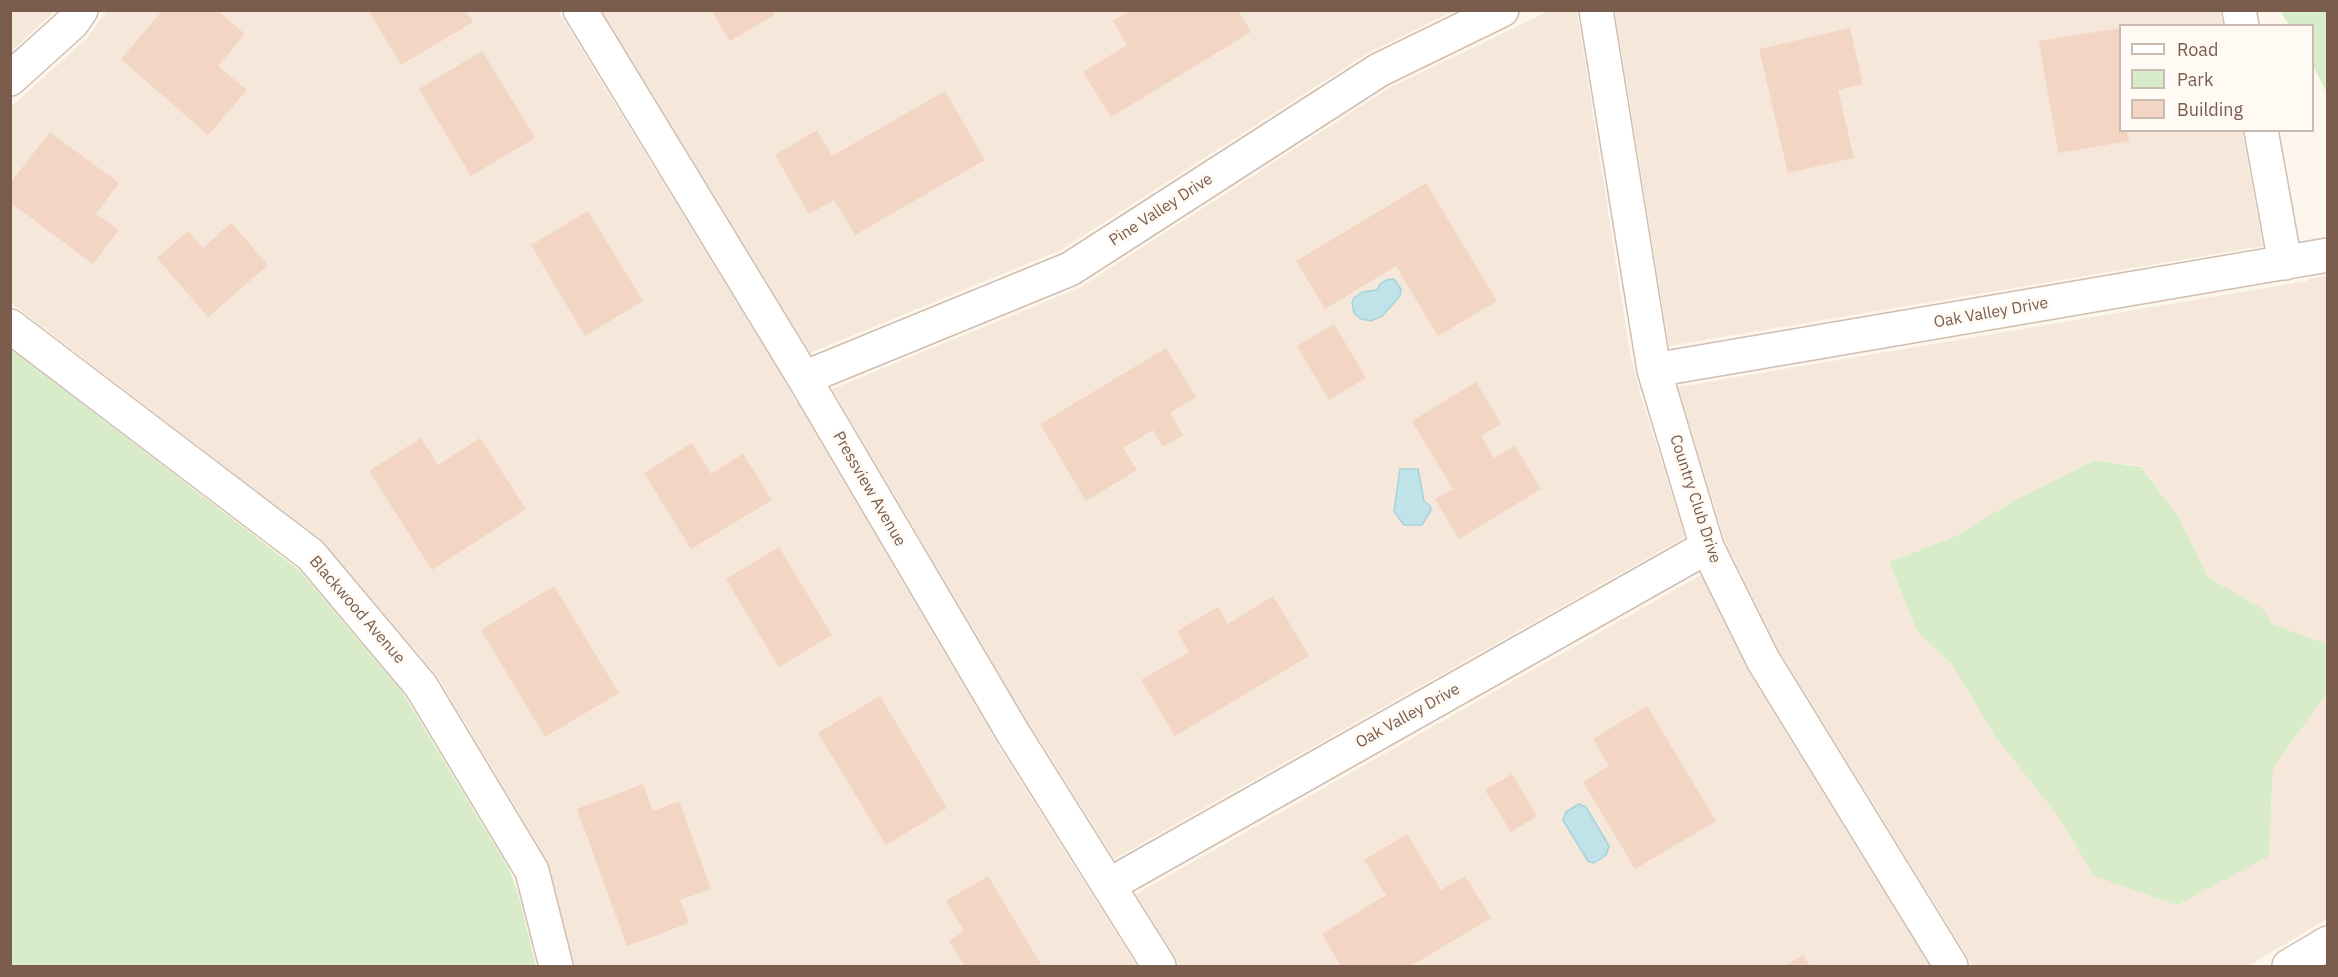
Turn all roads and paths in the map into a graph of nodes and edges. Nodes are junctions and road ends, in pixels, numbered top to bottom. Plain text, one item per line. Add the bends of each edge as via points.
1 (81, 10) edge
2 (580, 10) edge
3 (1502, 10) edge
4 (1596, 10) edge
5 (10, 79) edge
6 (2261, 132) edge
7 (2328, 255) edge
8 (2285, 262) junction
9 (10, 326) edge
10 (1654, 370) junction
11 (804, 378) junction
12 (1707, 548) junction
13 (1109, 885) junction
14 (2328, 943) edge
15 (556, 966) edge
16 (1159, 966) edge
17 (1951, 966) edge
18 (2289, 966) edge

1 - 5 street
2 - 11 street, Pressview Avenue
3 - 11 street, Pine Valley Drive via 1379,70 1070,269
4 - 10 street, Country Club Drive
6 - 8 street
7 - 8 street, Oak Valley Drive
8 - 10 street, Oak Valley Drive
9 - 15 street, Blackwood Avenue via 311,555 421,686 532,871
10 - 12 street, Country Club Drive
11 - 13 street, Pressview Avenue via 1013,733
12 - 13 street, Oak Valley Drive
12 - 17 street, Country Club Drive via 1763,660
13 - 16 street, Pressview Avenue
14 - 18 street

